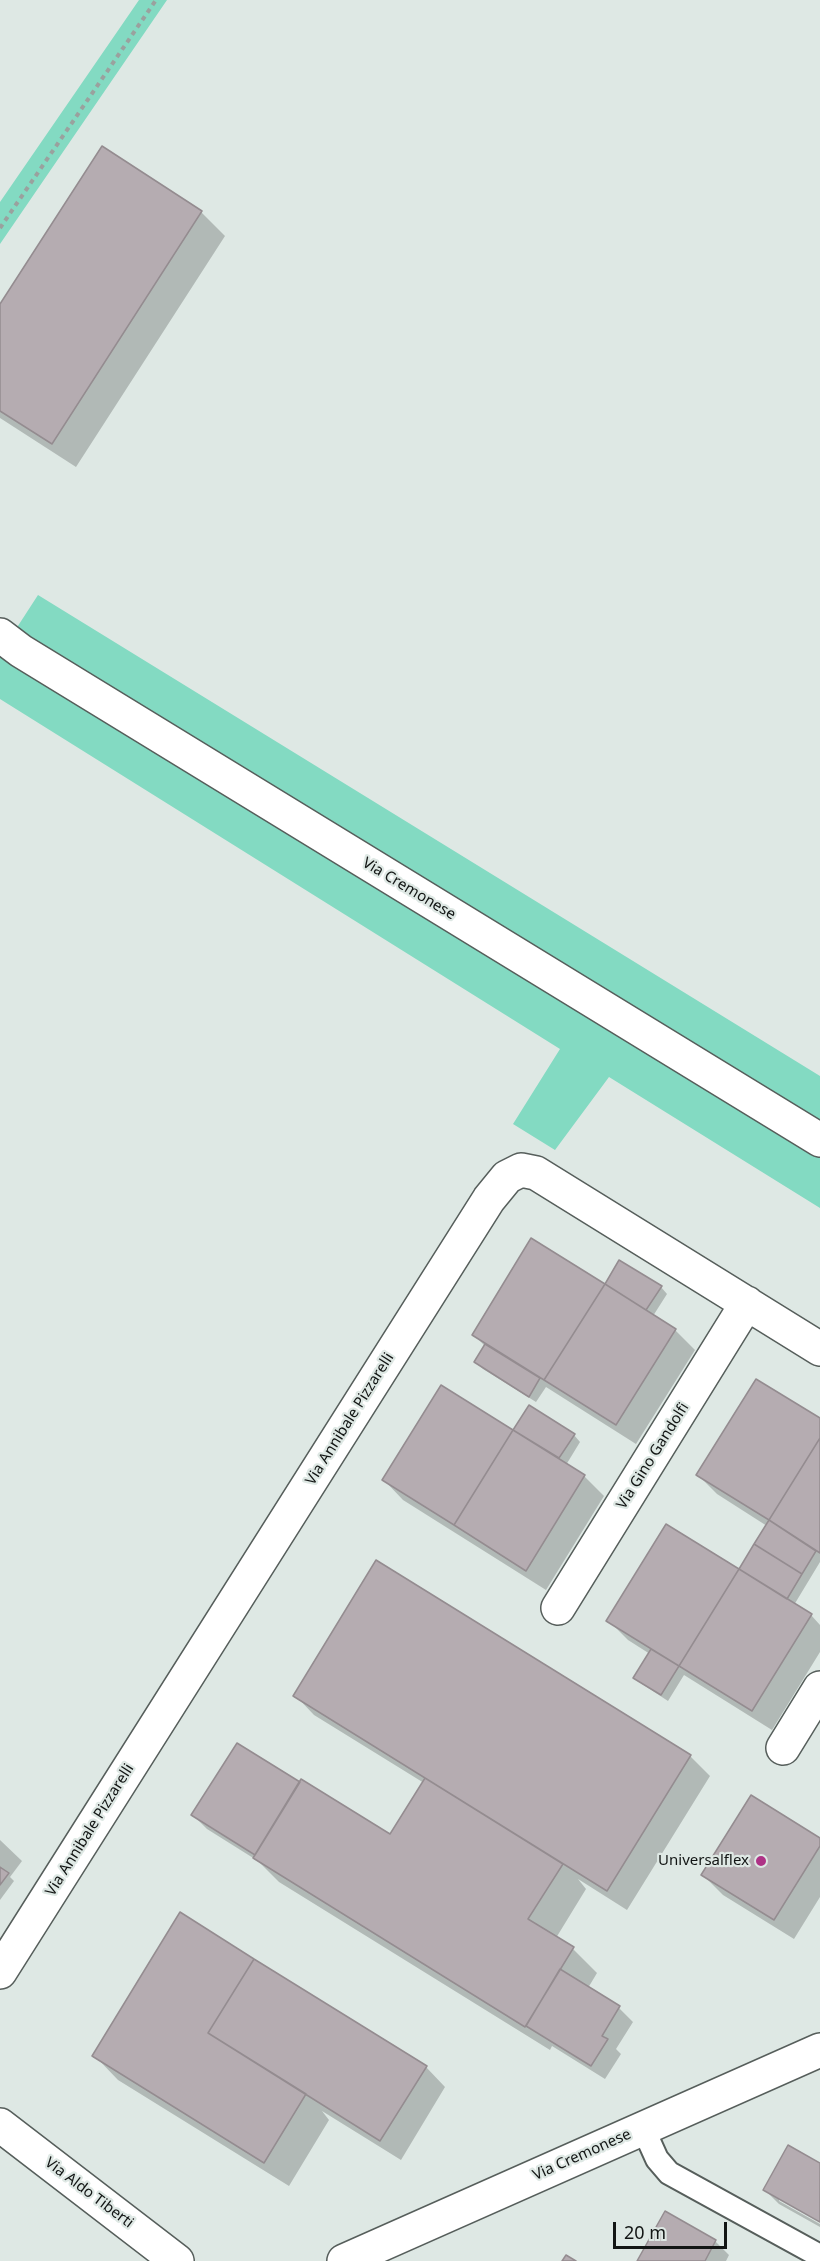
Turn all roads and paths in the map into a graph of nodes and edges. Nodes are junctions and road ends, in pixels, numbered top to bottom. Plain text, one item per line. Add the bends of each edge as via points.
1 (156, 0) edge
2 (0, 228) edge
3 (0, 635) edge
4 (820, 1140) edge
5 (747, 1303) junction
6 (820, 1349) edge
7 (558, 1608) dead end
8 (820, 1688) edge
9 (783, 1748) dead end
10 (0, 1972) edge
11 (820, 2050) edge
12 (0, 2125) edge
13 (643, 2128) junction
14 (820, 2256) edge
15 (177, 2261) edge
16 (344, 2261) edge

1 - 2 path
3 - 4 street, Via Cremonese
5 - 6 street, Via Annibale Pizzarelli
5 - 7 street, Via Gino Gandolfi
5 - 10 street, Via Annibale Pizzarelli via 536,1173 521,1170 500,1184
8 - 9 street
11 - 13 street, Via Cremonese
12 - 15 street, Via Aldo Tiberti
13 - 14 lane via 657,2159 669,2173
13 - 16 street, Via Cremonese

